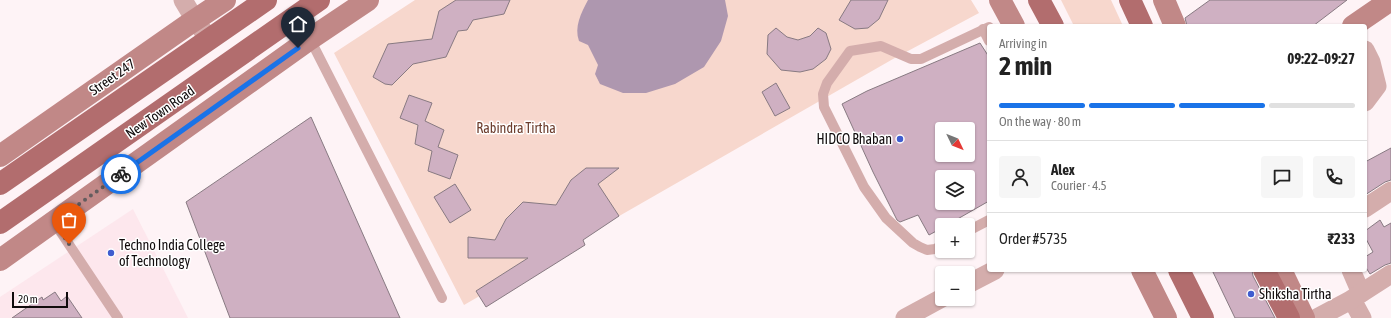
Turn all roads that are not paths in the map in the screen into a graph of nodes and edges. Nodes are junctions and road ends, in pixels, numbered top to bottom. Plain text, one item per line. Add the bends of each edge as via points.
1 (183, 0) edge
2 (225, 0) edge
3 (266, 0) edge
4 (319, 0) edge
5 (368, 0) edge
6 (1039, 0) edge
7 (1130, 0) edge
8 (1164, 0) edge
9 (1391, 0) edge
10 (195, 20) junction
11 (1052, 24) edge
12 (1141, 24) edge
13 (1174, 24) edge
14 (1356, 24) edge
15 (987, 26) edge
16 (209, 39) junction
17 (310, 39) junction
18 (1367, 54) edge
19 (1391, 92) edge
20 (1367, 99) edge
21 (1367, 107) edge
22 (0, 156) edge
23 (0, 184) edge
24 (1391, 191) edge
25 (1391, 202) edge
26 (1367, 207) edge
27 (1367, 217) edge
28 (987, 221) edge
29 (0, 222) edge
30 (54, 222) junction
31 (975, 227) edge
32 (935, 249) edge
33 (0, 260) edge
34 (990, 272) edge
35 (1143, 272) edge
36 (1180, 272) edge
37 (1279, 272) edge
38 (1280, 272) edge
39 (1351, 272) edge
40 (1391, 274) edge
41 (975, 280) edge
42 (1391, 284) edge
43 (442, 298) dead end
44 (935, 302) edge
45 (1353, 310) edge
46 (118, 318) edge
47 (905, 318) edge
48 (1166, 318) edge
49 (1203, 318) edge
50 (1288, 318) edge
51 (1304, 318) edge
52 (1316, 318) edge

1 - 10 street
2 - 10 street, Street 247
3 - 16 main road
4 - 29 main road, New Town Road
5 - 17 street
6 - 11 main road
7 - 12 main road
8 - 13 street
9 - 14 street
10 - 16 street
10 - 22 street, Street 247
15 - 32 lane via 921,59 911,59 881,46 850,51 827,83 823,94 824,107 864,187 886,218 913,243 927,250
16 - 23 main road
17 - 30 street
17 - 43 lane
18 - 20 street via 1377,86
19 - 21 street
24 - 26 street
25 - 27 street
28 - 31 lane
30 - 33 street
30 - 46 lane
34 - 41 street
35 - 48 street
36 - 49 main road
37 - 50 main road
38 - 51 street
39 - 45 street
40 - 45 street
42 - 45 street
44 - 47 street
45 - 52 street

